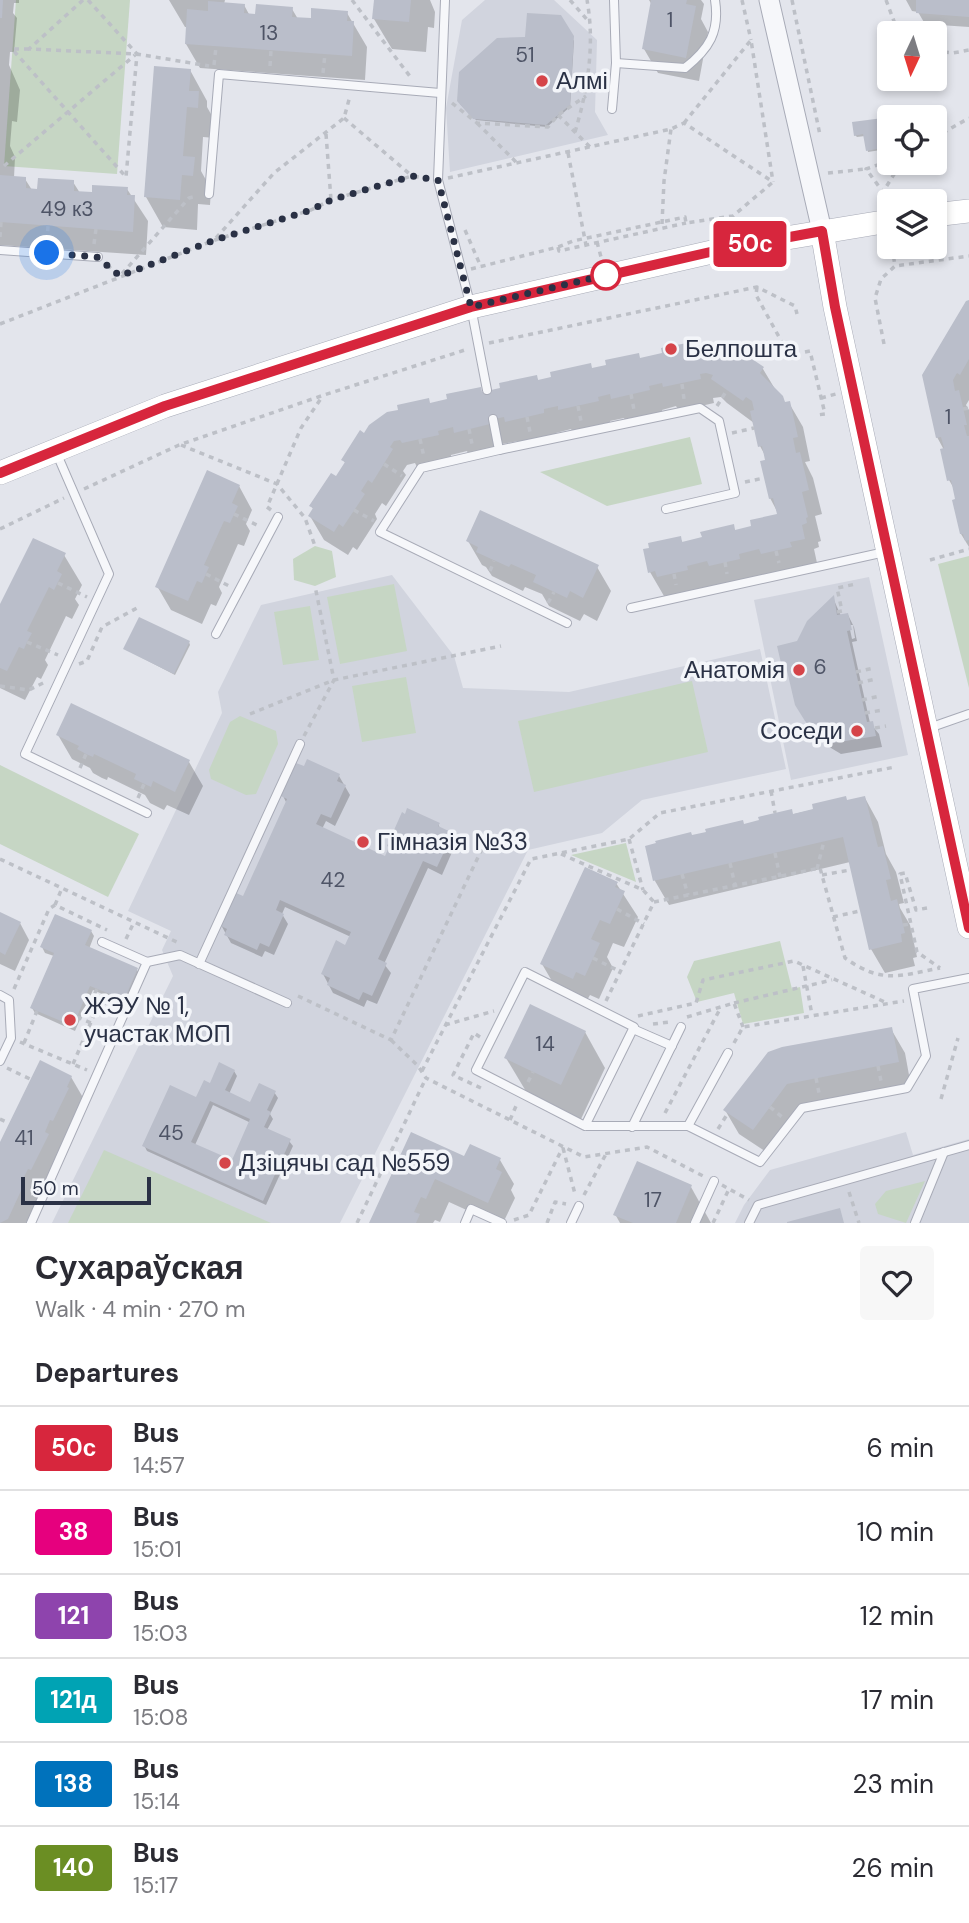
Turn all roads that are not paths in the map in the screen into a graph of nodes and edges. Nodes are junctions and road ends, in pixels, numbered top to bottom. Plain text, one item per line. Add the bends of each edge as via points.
1 (445, 0) edge
2 (614, 0) edge
3 (715, 0) edge
4 (769, 0) edge
5 (616, 63) junction
6 (440, 93) junction
7 (612, 110) dead end
8 (209, 193) road end
9 (969, 211) edge
10 (947, 214) edge
11 (877, 224) edge
12 (822, 231) junction
13 (0, 250) edge
14 (97, 257) road end
15 (471, 307) junction
16 (487, 390) dead end
17 (493, 419) dead end
18 (55, 450) junction
19 (499, 450) junction
20 (0, 473) edge
21 (666, 509) dead end
22 (278, 517) road end
23 (888, 551) junction
24 (631, 608) dead end
25 (567, 623) dead end
26 (216, 634) dead end
27 (969, 714) edge
28 (927, 728) junction
29 (300, 744) road end
30 (147, 813) dead end
31 (969, 928) edge
32 (102, 942) road end
33 (147, 962) junction
34 (199, 964) junction
35 (969, 978) edge
36 (0, 995) edge
37 (287, 1003) dead end
38 (681, 1027) dead end
39 (633, 1029) junction
40 (672, 1046) junction
41 (728, 1053) road end
42 (0, 1063) edge
43 (584, 1126) junction
44 (688, 1126) junction
45 (632, 1127) junction
46 (969, 1145) edge
47 (944, 1152) junction
48 (714, 1181) road end
49 (579, 1206) road end
50 (30, 1223) edge
51 (465, 1223) edge
52 (503, 1223) edge
53 (571, 1223) edge
54 (695, 1223) edge
55 (749, 1223) edge
56 (915, 1223) edge

1 - 6 lane
2 - 5 lane
3 - 5 lane via 712,37 704,52 685,68
4 - 12 street
5 - 7 lane
6 - 8 lane via 219,74
6 - 15 lane via 442,179
9 - 10 main road
11 - 12 main road
12 - 15 main road
12 - 23 main road
13 - 14 lane
15 - 16 lane
15 - 18 main road via 165,406
17 - 19 lane
18 - 20 main road
18 - 30 lane via 109,574 25,754
19 - 21 lane via 700,408 719,421 735,493
19 - 25 lane via 421,468 380,533
22 - 26 lane
23 - 24 lane
23 - 28 main road
27 - 28 lane
28 - 31 main road
29 - 34 lane
32 - 33 lane
33 - 34 lane via 180,955
33 - 50 lane
34 - 37 lane
35 - 44 lane via 913,989 926,1056 907,1088 802,1108 760,1162
36 - 42 lane via 9,1000 11,1038
38 - 40 lane
39 - 40 lane
39 - 43 lane
39 - 43 lane via 526,972 476,1070
40 - 45 lane
41 - 44 lane
43 - 45 lane
44 - 45 lane
46 - 47 lane
47 - 55 lane via 758,1205
47 - 56 lane
48 - 54 lane
49 - 53 lane
51 - 52 lane via 471,1209

